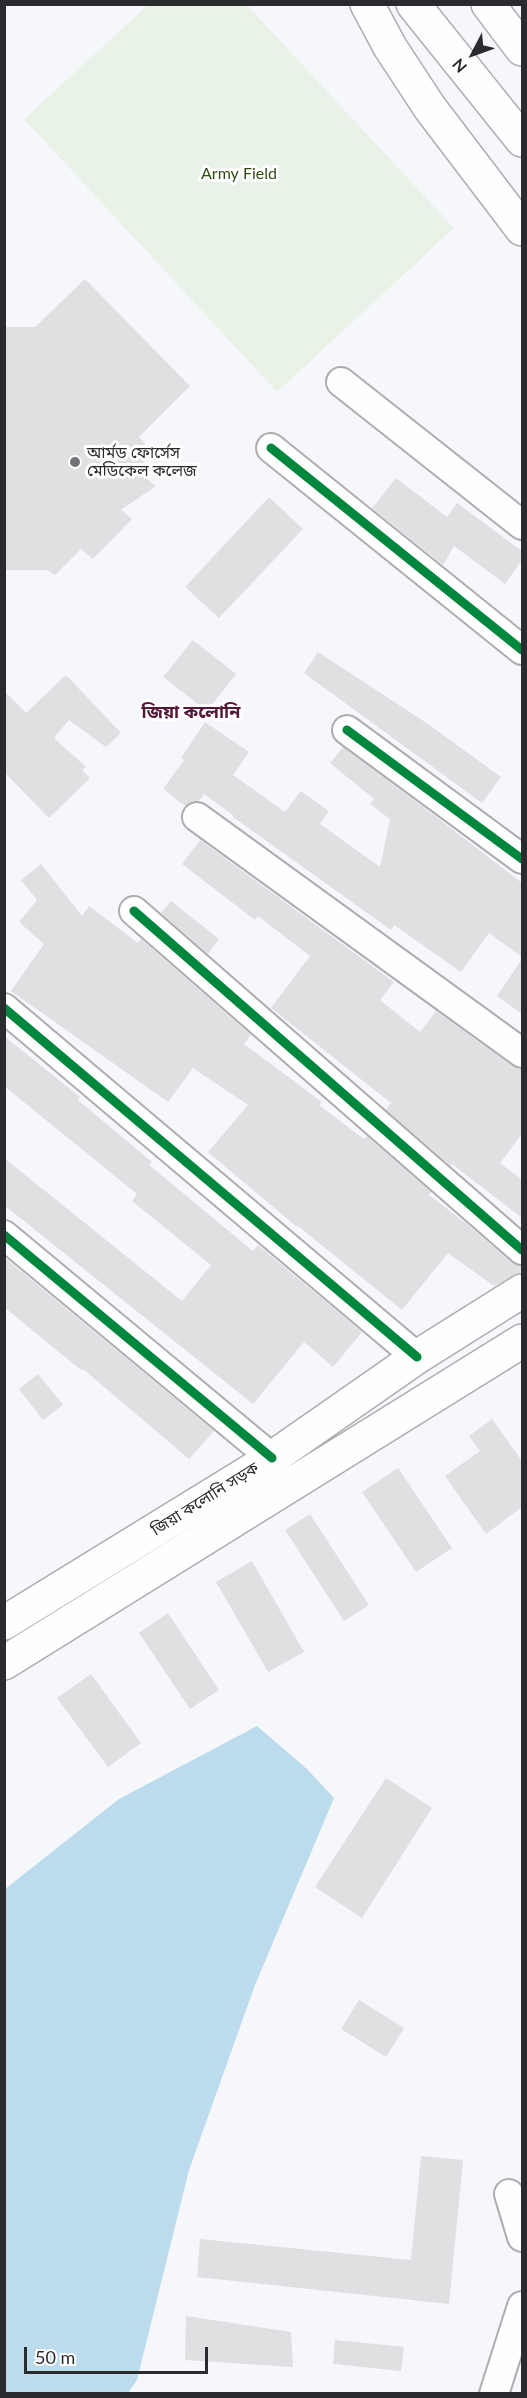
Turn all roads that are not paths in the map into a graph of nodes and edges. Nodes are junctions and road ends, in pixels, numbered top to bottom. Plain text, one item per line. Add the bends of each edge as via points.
1 (367, 4) edge
2 (413, 4) edge
3 (488, 4) edge
4 (522, 50) edge
5 (522, 140) edge
6 (522, 230) edge
7 (340, 382) dead end
8 (271, 448) dead end
9 (522, 525) edge
10 (522, 650) edge
11 (347, 730) dead end
12 (196, 817) dead end
13 (522, 859) edge
14 (134, 911) dead end
15 (4, 1008) edge
16 (522, 1053) edge
17 (4, 1235) edge
18 (522, 1250) edge
19 (522, 1291) edge
20 (522, 1341) edge
21 (417, 1357) junction
22 (272, 1458) junction
23 (4, 1623) edge
24 (4, 1663) edge
25 (509, 2194) dead end
26 (522, 2237) edge
27 (522, 2306) edge
28 (494, 2394) edge

1 - 6 main road via 430,108
2 - 5 main road
3 - 4 main road
7 - 9 street
8 - 10 street
11 - 13 street
12 - 16 street
14 - 18 street
15 - 21 street
17 - 22 street
19 - 21 main road, জিয়া কলোনি সড়ক
20 - 24 main road, জিয়া কলোনি সড়ক
21 - 22 main road, জিয়া কলোনি সড়ক
22 - 23 main road, জিয়া কলোনি সড়ক
25 - 26 street
27 - 28 street

